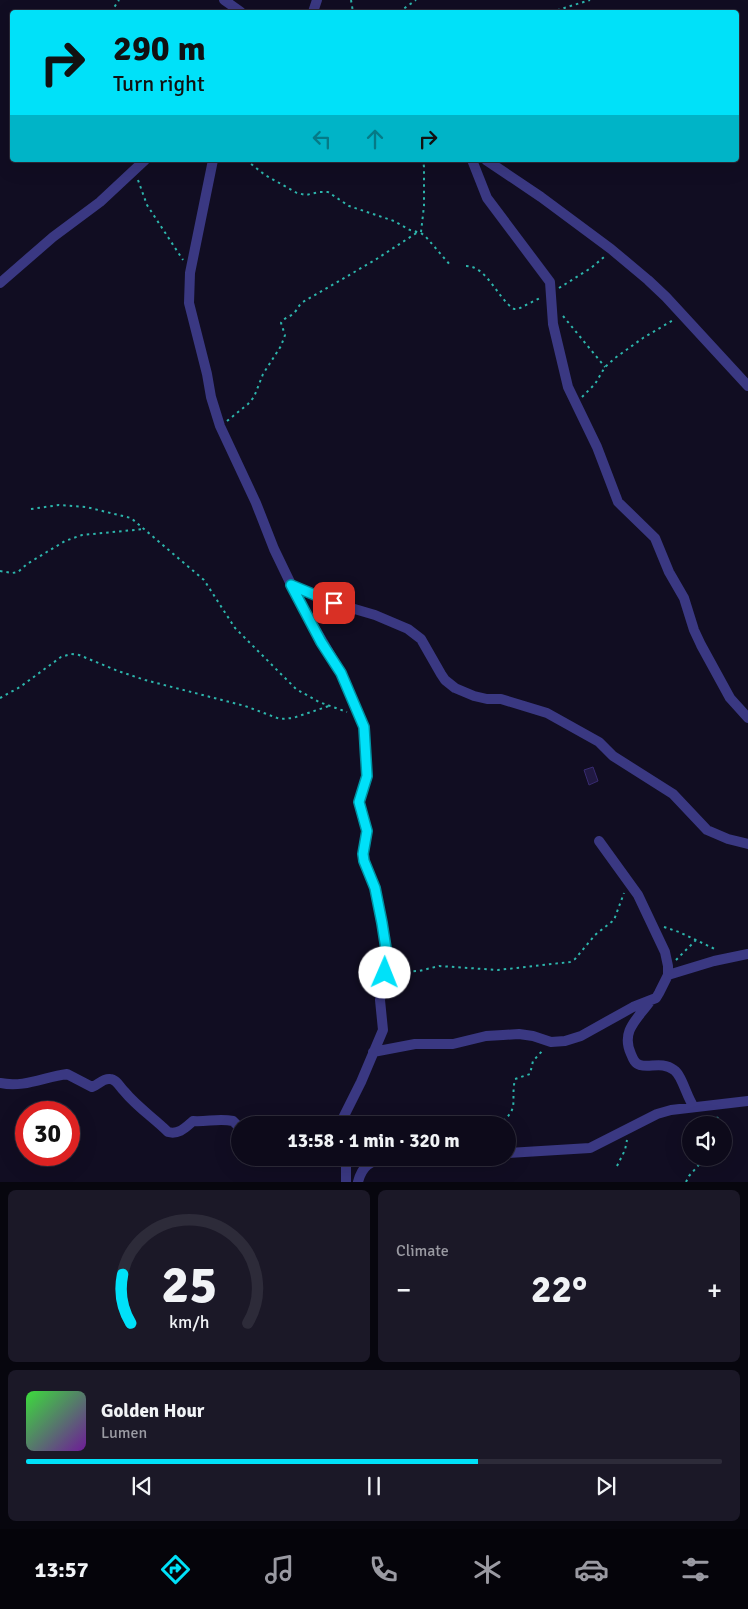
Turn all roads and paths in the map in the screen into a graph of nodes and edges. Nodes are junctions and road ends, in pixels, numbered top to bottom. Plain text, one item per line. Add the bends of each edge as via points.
1 (224, 0) edge
2 (416, 0) edge
3 (590, 0) edge
4 (238, 10) edge
5 (402, 10) edge
6 (558, 10) edge
7 (143, 162) edge
8 (213, 162) edge
9 (248, 162) edge
10 (423, 162) edge
11 (473, 162) edge
12 (489, 162) edge
13 (136, 169) junction
14 (419, 233) junction
15 (611, 249) junction
16 (451, 266) dead end
17 (466, 266) dead end
18 (190, 273) junction
19 (0, 283) edge
20 (551, 295) junction
21 (682, 315) junction
22 (605, 367) junction
23 (748, 386) edge
24 (575, 404) junction
25 (220, 426) junction
26 (31, 509) dead end
27 (144, 529) junction
28 (0, 571) edge
29 (291, 585) junction
30 (0, 698) edge
31 (329, 706) junction
32 (360, 716) junction
33 (748, 718) edge
34 (599, 841) dead end
35 (748, 844) edge
36 (628, 881) junction
37 (650, 921) junction
38 (696, 940) junction
39 (719, 950) dead end
40 (748, 954) edge
41 (385, 973) junction
42 (668, 975) junction
43 (651, 1000) junction
44 (551, 1042) junction
45 (373, 1052) junction
46 (0, 1083) edge
47 (748, 1101) edge
48 (694, 1107) junction
49 (344, 1116) edge
50 (510, 1116) edge
51 (231, 1121) edge
52 (630, 1127) junction
53 (516, 1153) edge
54 (346, 1166) edge
55 (365, 1166) edge
56 (617, 1166) dead end
57 (698, 1166) edge
58 (346, 1182) edge
59 (358, 1182) edge
60 (686, 1182) edge

1 - 4 street
2 - 5 path
3 - 6 path
7 - 13 street
8 - 18 street
9 - 14 path via 297,193 328,192 348,206
10 - 14 path via 424,206
11 - 20 street via 487,198 548,279
12 - 15 street
13 - 18 path via 147,205
13 - 19 street
14 - 16 path
14 - 25 path via 298,305 293,314 282,320 285,335 254,397
15 - 20 path via 591,268
15 - 21 street
17 - 20 path via 480,270 514,309
18 - 25 street via 189,303
20 - 22 path via 569,326
20 - 24 street via 557,347
21 - 22 path via 643,338
21 - 23 street
22 - 24 path via 593,387
24 - 33 street via 597,447 618,502 655,538 684,598 701,645 730,698
25 - 29 street
26 - 27 path via 59,505 86,507 132,518
27 - 28 path via 82,535 65,541 18,572
27 - 31 path via 204,580 235,628 296,689
29 - 32 street via 341,673
29 - 35 street via 408,629 421,639 440,674 455,688 474,696 501,699 547,714 599,742 614,756 673,794 707,830
30 - 31 path via 61,657 71,654 145,680 245,706 280,719 302,716
31 - 32 path
32 - 41 street via 364,727 367,776 359,802 367,829 363,854 375,888 382,923 387,955
34 - 36 street
36 - 37 street
36 - 41 path via 614,920 570,962 498,970 439,966
37 - 38 path
37 - 42 street via 666,952
38 - 39 path
38 - 42 path via 672,964
40 - 42 street
41 - 45 street via 380,1000 383,1030
42 - 43 street via 660,994
43 - 44 street via 581,1036
43 - 48 street via 630,1026 627,1039 632,1057 641,1066 657,1064 674,1070
44 - 45 street via 519,1034 486,1036 453,1044 415,1044
44 - 50 path via 533,1061 530,1074 515,1079 514,1104
45 - 49 street
46 - 51 street via 27,1084 67,1074 92,1087 110,1079 116,1081 130,1099 168,1132 185,1129 193,1121
47 - 48 street
48 - 52 street via 657,1114
52 - 53 street via 590,1148
52 - 56 path
54 - 58 street
55 - 59 street
57 - 60 path

